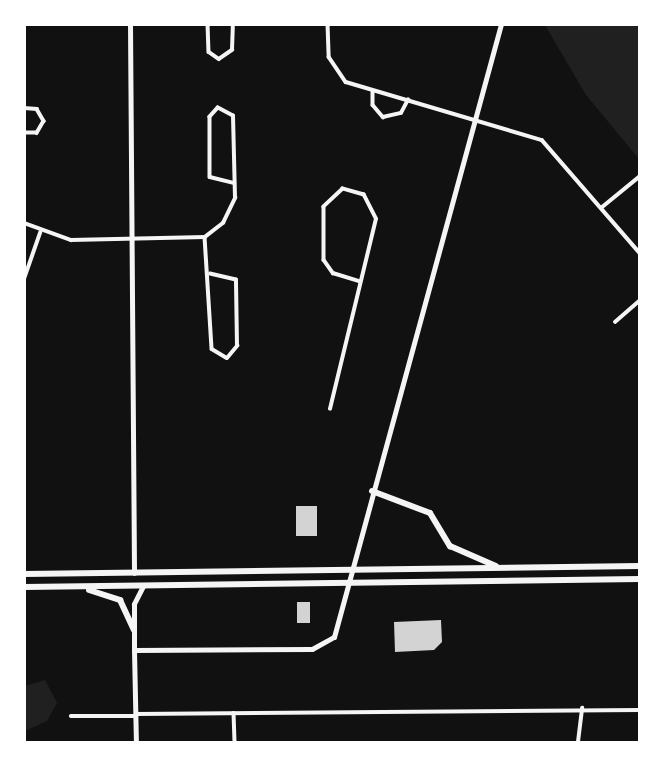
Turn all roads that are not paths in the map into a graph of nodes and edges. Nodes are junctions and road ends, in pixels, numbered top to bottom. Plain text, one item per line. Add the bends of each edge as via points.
1 (130, 24) edge
2 (208, 24) edge
3 (233, 24) edge
4 (328, 24) edge
5 (501, 24) edge
6 (373, 92) junction
7 (408, 100) junction
8 (24, 108) edge
9 (473, 118) junction
10 (24, 133) edge
11 (639, 177) edge
12 (234, 183) junction
13 (601, 208) junction
14 (24, 223) edge
15 (40, 233) junction
16 (205, 237) junction
17 (131, 240) junction
18 (639, 253) edge
19 (212, 274) junction
20 (24, 279) edge
21 (360, 281) junction
22 (639, 300) edge
23 (615, 322) dead end
24 (330, 409) dead end
25 (372, 491) junction
26 (639, 566) edge
27 (508, 568) junction
28 (351, 571) junction
29 (134, 573) junction
30 (24, 574) edge
31 (639, 579) edge
32 (349, 582) junction
33 (143, 586) junction
34 (24, 589) edge
35 (134, 630) junction
36 (134, 650) junction
37 (582, 708) junction
38 (639, 710) edge
39 (234, 713) junction
40 (136, 715) junction
41 (71, 716) dead end
42 (136, 743) edge
43 (234, 743) edge
44 (578, 743) edge

1 - 17 main road
2 - 3 street via 209,52 219,59 232,50
4 - 6 street via 333,67 346,82
5 - 9 main road
6 - 7 street
6 - 7 street via 373,105 383,117 401,113
7 - 9 street
8 - 10 street via 37,108 44,121 37,133
9 - 13 street via 542,140
9 - 25 main road
11 - 13 street
12 - 12 street via 233,116 219,108 210,117 210,177
12 - 16 street via 229,215
13 - 18 street
14 - 15 street
15 - 17 street
15 - 20 street
16 - 17 street
16 - 19 street
17 - 29 main road
19 - 19 street via 212,349 227,358 237,346 236,280
21 - 21 street via 376,215 364,195 343,189 324,207 324,260 330,272
21 - 24 street
22 - 23 street
25 - 27 main road via 430,513 463,556
25 - 28 main road
26 - 27 main road
27 - 28 main road
28 - 29 main road
28 - 32 main road
29 - 30 main road
31 - 32 main road
32 - 33 main road
32 - 36 main road via 334,637 312,649
33 - 34 main road
33 - 35 main road via 134,604
34 - 35 main road via 113,595
35 - 36 main road
36 - 40 main road
37 - 38 street
37 - 39 street
37 - 44 street
39 - 40 street
39 - 43 street
40 - 41 street
40 - 42 main road

